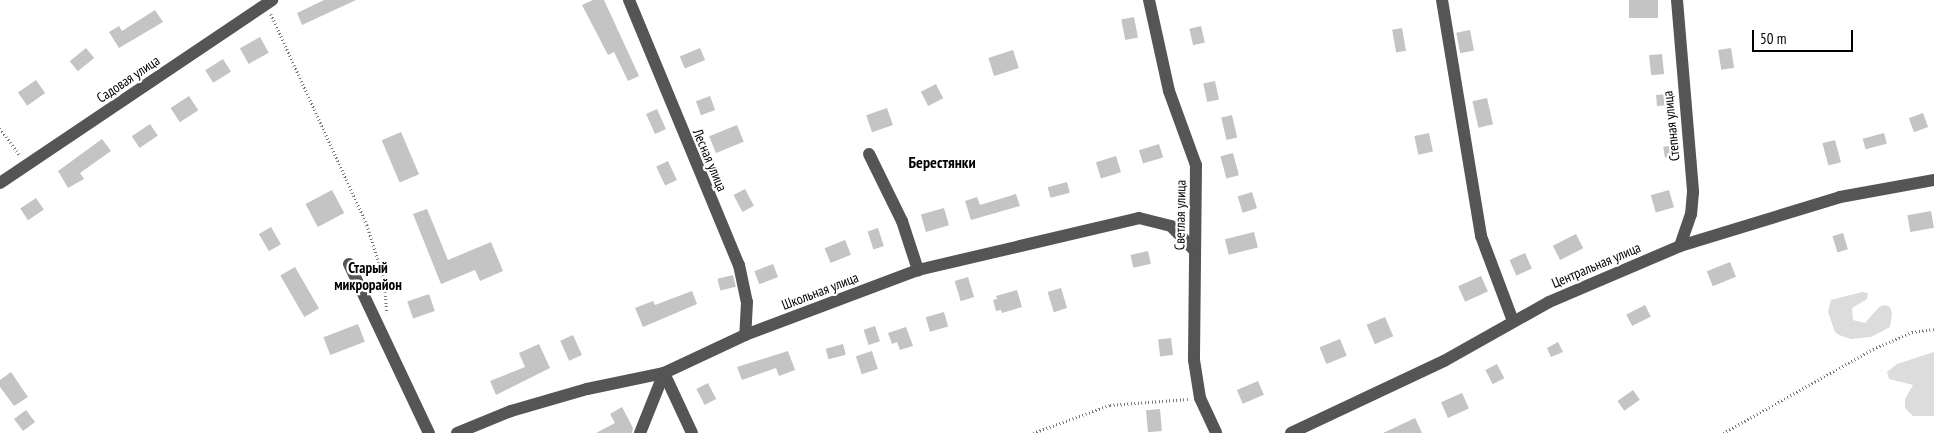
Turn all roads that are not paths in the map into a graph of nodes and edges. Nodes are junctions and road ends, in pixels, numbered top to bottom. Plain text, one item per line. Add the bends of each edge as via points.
1 (629, 0) edge
2 (1149, 0) edge
3 (1442, 0) edge
4 (1677, 0) edge
5 (269, 2) edge
6 (869, 154) dead end
7 (1934, 180) edge
8 (0, 183) edge
9 (1680, 246) junction
10 (1194, 250) junction
11 (349, 264) dead end
12 (918, 270) junction
13 (1513, 321) junction
14 (745, 335) junction
15 (664, 374) junction
16 (429, 433) edge
17 (457, 433) edge
18 (640, 433) edge
19 (692, 433) edge
20 (1216, 433) edge
21 (1291, 433) edge

1 - 14 street, Лесная улица via 740,265 747,302
2 - 10 street, Светлая улица via 1169,91 1196,165
3 - 13 street via 1481,236
4 - 9 street, Степная улица via 1693,192 1692,214
5 - 8 street, Садовая улица
6 - 12 street via 902,221
7 - 9 street, Центральная улица via 1840,197
9 - 13 street, Центральная улица via 1588,283
10 - 12 street, Школьная улица via 1171,226 1139,218
10 - 20 street, Светлая улица via 1194,360 1200,398
11 - 16 street
12 - 14 street, Школьная улица
13 - 21 street, Центральная улица via 1444,361
14 - 15 street, Школьная улица
15 - 17 street, Школьная улица via 511,411
15 - 18 street
15 - 19 street

